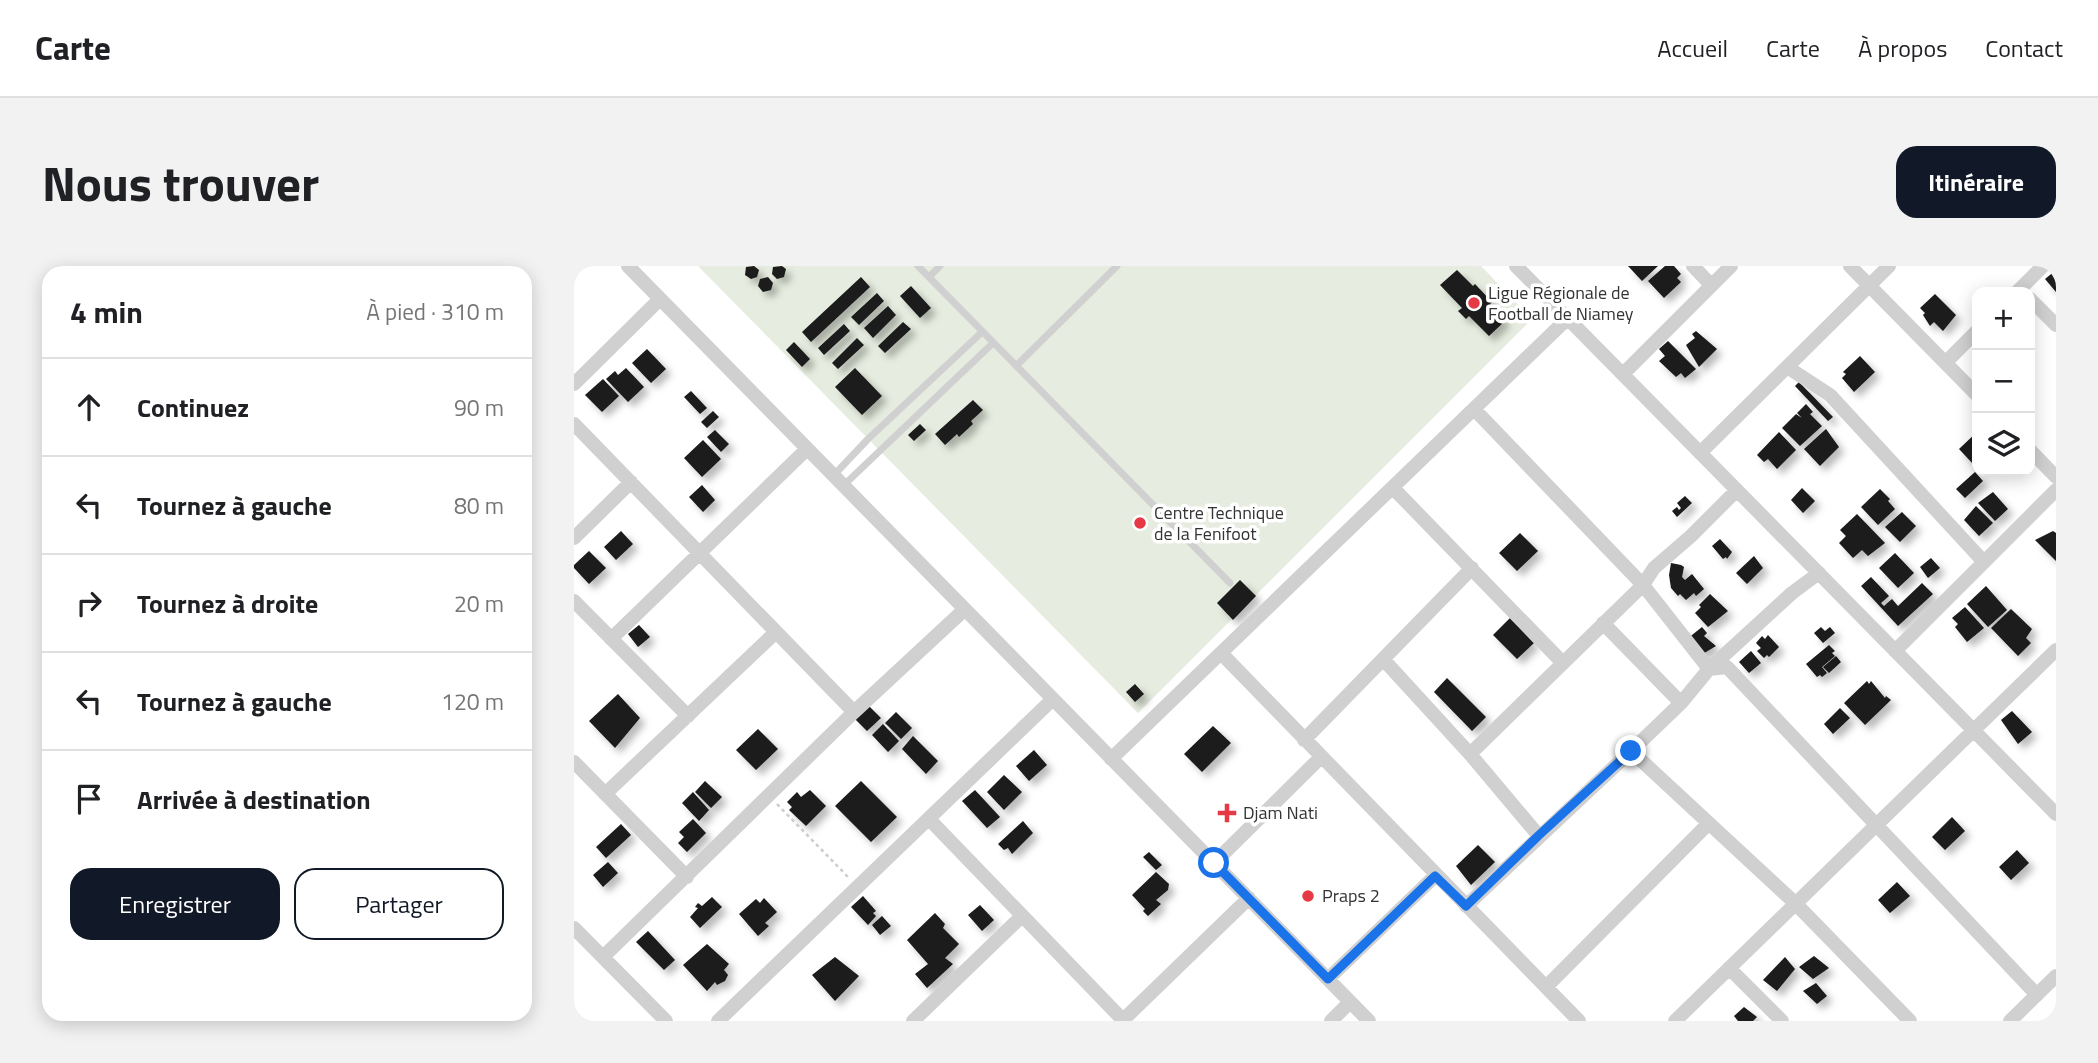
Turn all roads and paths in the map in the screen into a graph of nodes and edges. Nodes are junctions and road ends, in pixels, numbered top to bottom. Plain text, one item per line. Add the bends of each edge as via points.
1 (628, 266) edge
2 (918, 266) edge
3 (940, 266) edge
4 (1117, 266) edge
5 (1516, 266) edge
6 (1693, 266) edge
7 (1731, 266) edge
8 (1850, 266) edge
9 (1889, 266) edge
10 (2043, 266) edge
11 (929, 277) junction
12 (1712, 285) junction
13 (1869, 286) junction
14 (2027, 287) edge
15 (660, 299) junction
16 (2035, 305) edge
17 (1568, 318) junction
18 (2056, 325) edge
19 (982, 332) junction
20 (1972, 336) edge
21 (993, 343) junction
22 (1946, 362) junction
23 (1016, 366) junction
24 (1787, 367) junction
25 (1623, 374) junction
26 (574, 384) edge
27 (1972, 390) edge
28 (1474, 409) junction
29 (574, 424) edge
30 (807, 449) junction
31 (1700, 453) junction
32 (2035, 455) edge
33 (2056, 477) edge
34 (838, 480) junction
35 (631, 482) junction
36 (1393, 488) junction
37 (1737, 490) junction
38 (2056, 490) edge
39 (574, 538) edge
40 (700, 553) junction
41 (1983, 561) junction
42 (1472, 568) junction
43 (1819, 573) junction
44 (1230, 583) dead end
45 (1643, 585) junction
46 (574, 601) edge
47 (965, 609) junction
48 (1603, 623) junction
49 (776, 632) junction
50 (611, 639) junction
51 (1895, 650) junction
52 (2056, 650) edge
53 (1221, 653) junction
54 (1383, 659) junction
55 (1562, 662) junction
56 (1709, 669) junction
57 (1053, 699) junction
58 (1681, 703) junction
59 (854, 712) junction
60 (688, 716) junction
61 (1974, 731) junction
62 (1304, 740) junction
63 (1631, 751) junction
64 (1470, 754) junction
65 (1321, 757) junction
66 (1111, 758) junction
67 (574, 762) edge
68 (605, 794) junction
69 (769, 796) junction
70 (2056, 814) edge
71 (929, 819) junction
72 (1709, 823) junction
73 (1876, 826) junction
74 (1538, 836) junction
75 (1214, 863) junction
76 (1435, 876) junction
77 (687, 877) junction
78 (858, 887) junction
79 (1249, 898) junction
80 (1795, 903) junction
81 (1466, 906) junction
82 (1022, 916) junction
83 (574, 928) edge
84 (603, 957) junction
85 (1729, 968) junction
86 (2056, 976) edge
87 (1328, 979) junction
88 (1546, 987) junction
89 (2037, 995) junction
90 (1350, 1002) junction
91 (1122, 1020) edge
92 (666, 1021) edge
93 (718, 1021) edge
94 (913, 1021) edge
95 (1331, 1021) edge
96 (1369, 1021) edge
97 (1579, 1021) edge
98 (1675, 1021) edge
99 (1782, 1021) edge
100 (1910, 1021) edge
101 (2010, 1021) edge

1 - 15 street
2 - 11 lane
3 - 11 lane
4 - 23 lane
5 - 17 street
6 - 12 street
7 - 12 street
8 - 13 street
9 - 13 street
10 - 14 street
11 - 19 lane
12 - 25 street
13 - 22 street
13 - 24 street
15 - 26 street
15 - 30 street
16 - 18 street
17 - 25 street
17 - 28 street
19 - 21 lane
19 - 34 lane
20 - 22 street
21 - 23 lane
21 - 34 lane
22 - 27 street
23 - 44 lane
24 - 31 street
24 - 41 street via 1830,395
25 - 31 street
28 - 36 street
28 - 45 street
29 - 35 street
30 - 34 street
30 - 40 street
31 - 37 street
32 - 33 street
34 - 47 street
35 - 39 street
35 - 40 street
36 - 42 street
36 - 53 street
37 - 43 street
37 - 45 street via 1654,568
38 - 41 street
40 - 49 street
40 - 50 street
41 - 51 street
42 - 54 street
42 - 55 street
43 - 51 street
43 - 56 street
45 - 48 street
45 - 56 street
46 - 50 street
47 - 57 street
47 - 59 street
48 - 55 street
48 - 58 street
49 - 59 street
49 - 60 street
50 - 60 street
51 - 61 street
52 - 61 street
53 - 62 street
53 - 66 street
54 - 62 street
54 - 64 street
55 - 64 street
56 - 58 street
56 - 73 street via 1727,667
57 - 66 street
57 - 71 street
58 - 63 street
59 - 69 street
60 - 68 street
61 - 70 street
61 - 73 street
62 - 65 street
63 - 72 street
63 - 74 street
64 - 74 street
65 - 75 street
65 - 76 street
66 - 75 street
67 - 68 street
68 - 77 street
69 - 77 street
69 - 78 path
71 - 78 street
71 - 82 street
72 - 80 street
72 - 88 street
73 - 80 street
73 - 89 street
74 - 81 street
75 - 79 street
76 - 81 street
76 - 87 street
77 - 84 street
78 - 93 street
79 - 87 street
79 - 91 street
80 - 85 street
80 - 100 street
81 - 88 street
82 - 91 street
82 - 94 street
83 - 84 street
84 - 92 street
85 - 98 street
85 - 99 street
86 - 89 street
87 - 90 street
88 - 97 street
89 - 101 street
90 - 95 street
90 - 96 street

